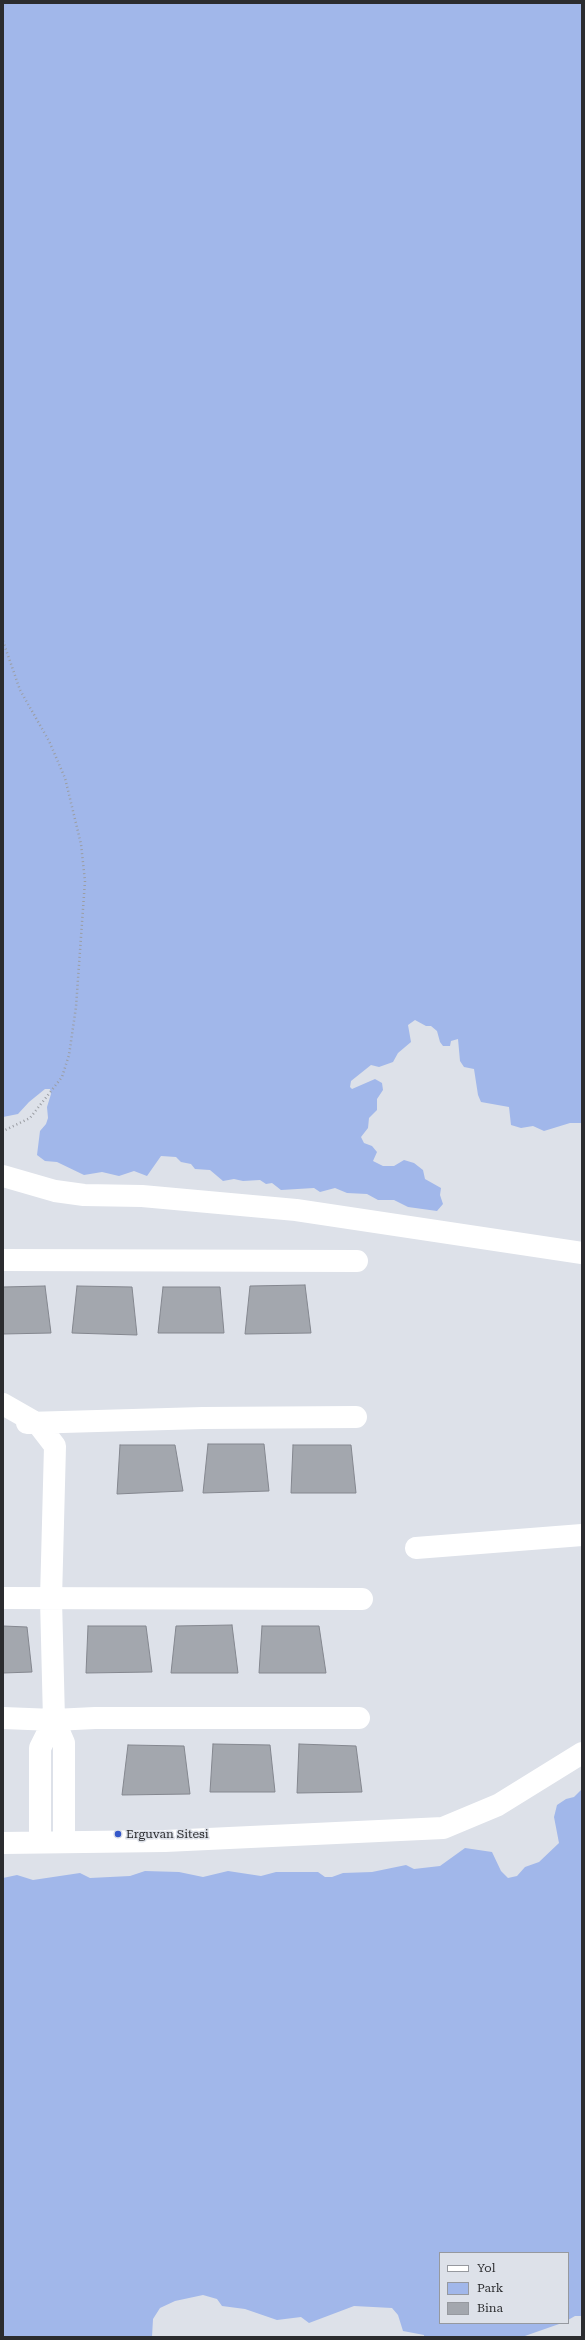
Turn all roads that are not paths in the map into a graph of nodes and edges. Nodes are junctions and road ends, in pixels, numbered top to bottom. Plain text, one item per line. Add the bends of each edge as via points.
1 (3, 1176) edge
2 (582, 1253) edge
3 (3, 1260) edge
4 (357, 1261) dead end
5 (3, 1404) edge
6 (356, 1417) dead end
7 (3, 1420) edge
8 (38, 1424) junction
9 (582, 1534) edge
10 (416, 1548) dead end
11 (3, 1598) edge
12 (51, 1599) junction
13 (362, 1599) dead end
14 (3, 1718) edge
15 (359, 1718) dead end
16 (54, 1720) junction
17 (582, 1753) edge
18 (40, 1842) junction
19 (64, 1842) junction
20 (3, 1843) edge

1 - 2 street via 55,1191 84,1195 142,1196 296,1210
3 - 4 street
5 - 8 street
6 - 8 street via 203,1418
7 - 8 street
8 - 12 street via 55,1446
9 - 10 street
11 - 12 street
12 - 13 street
12 - 16 street
14 - 16 street
15 - 16 street
16 - 18 street via 40,1748
16 - 19 street via 64,1744
17 - 19 street via 498,1805 443,1828 165,1841
18 - 19 street
18 - 20 street

